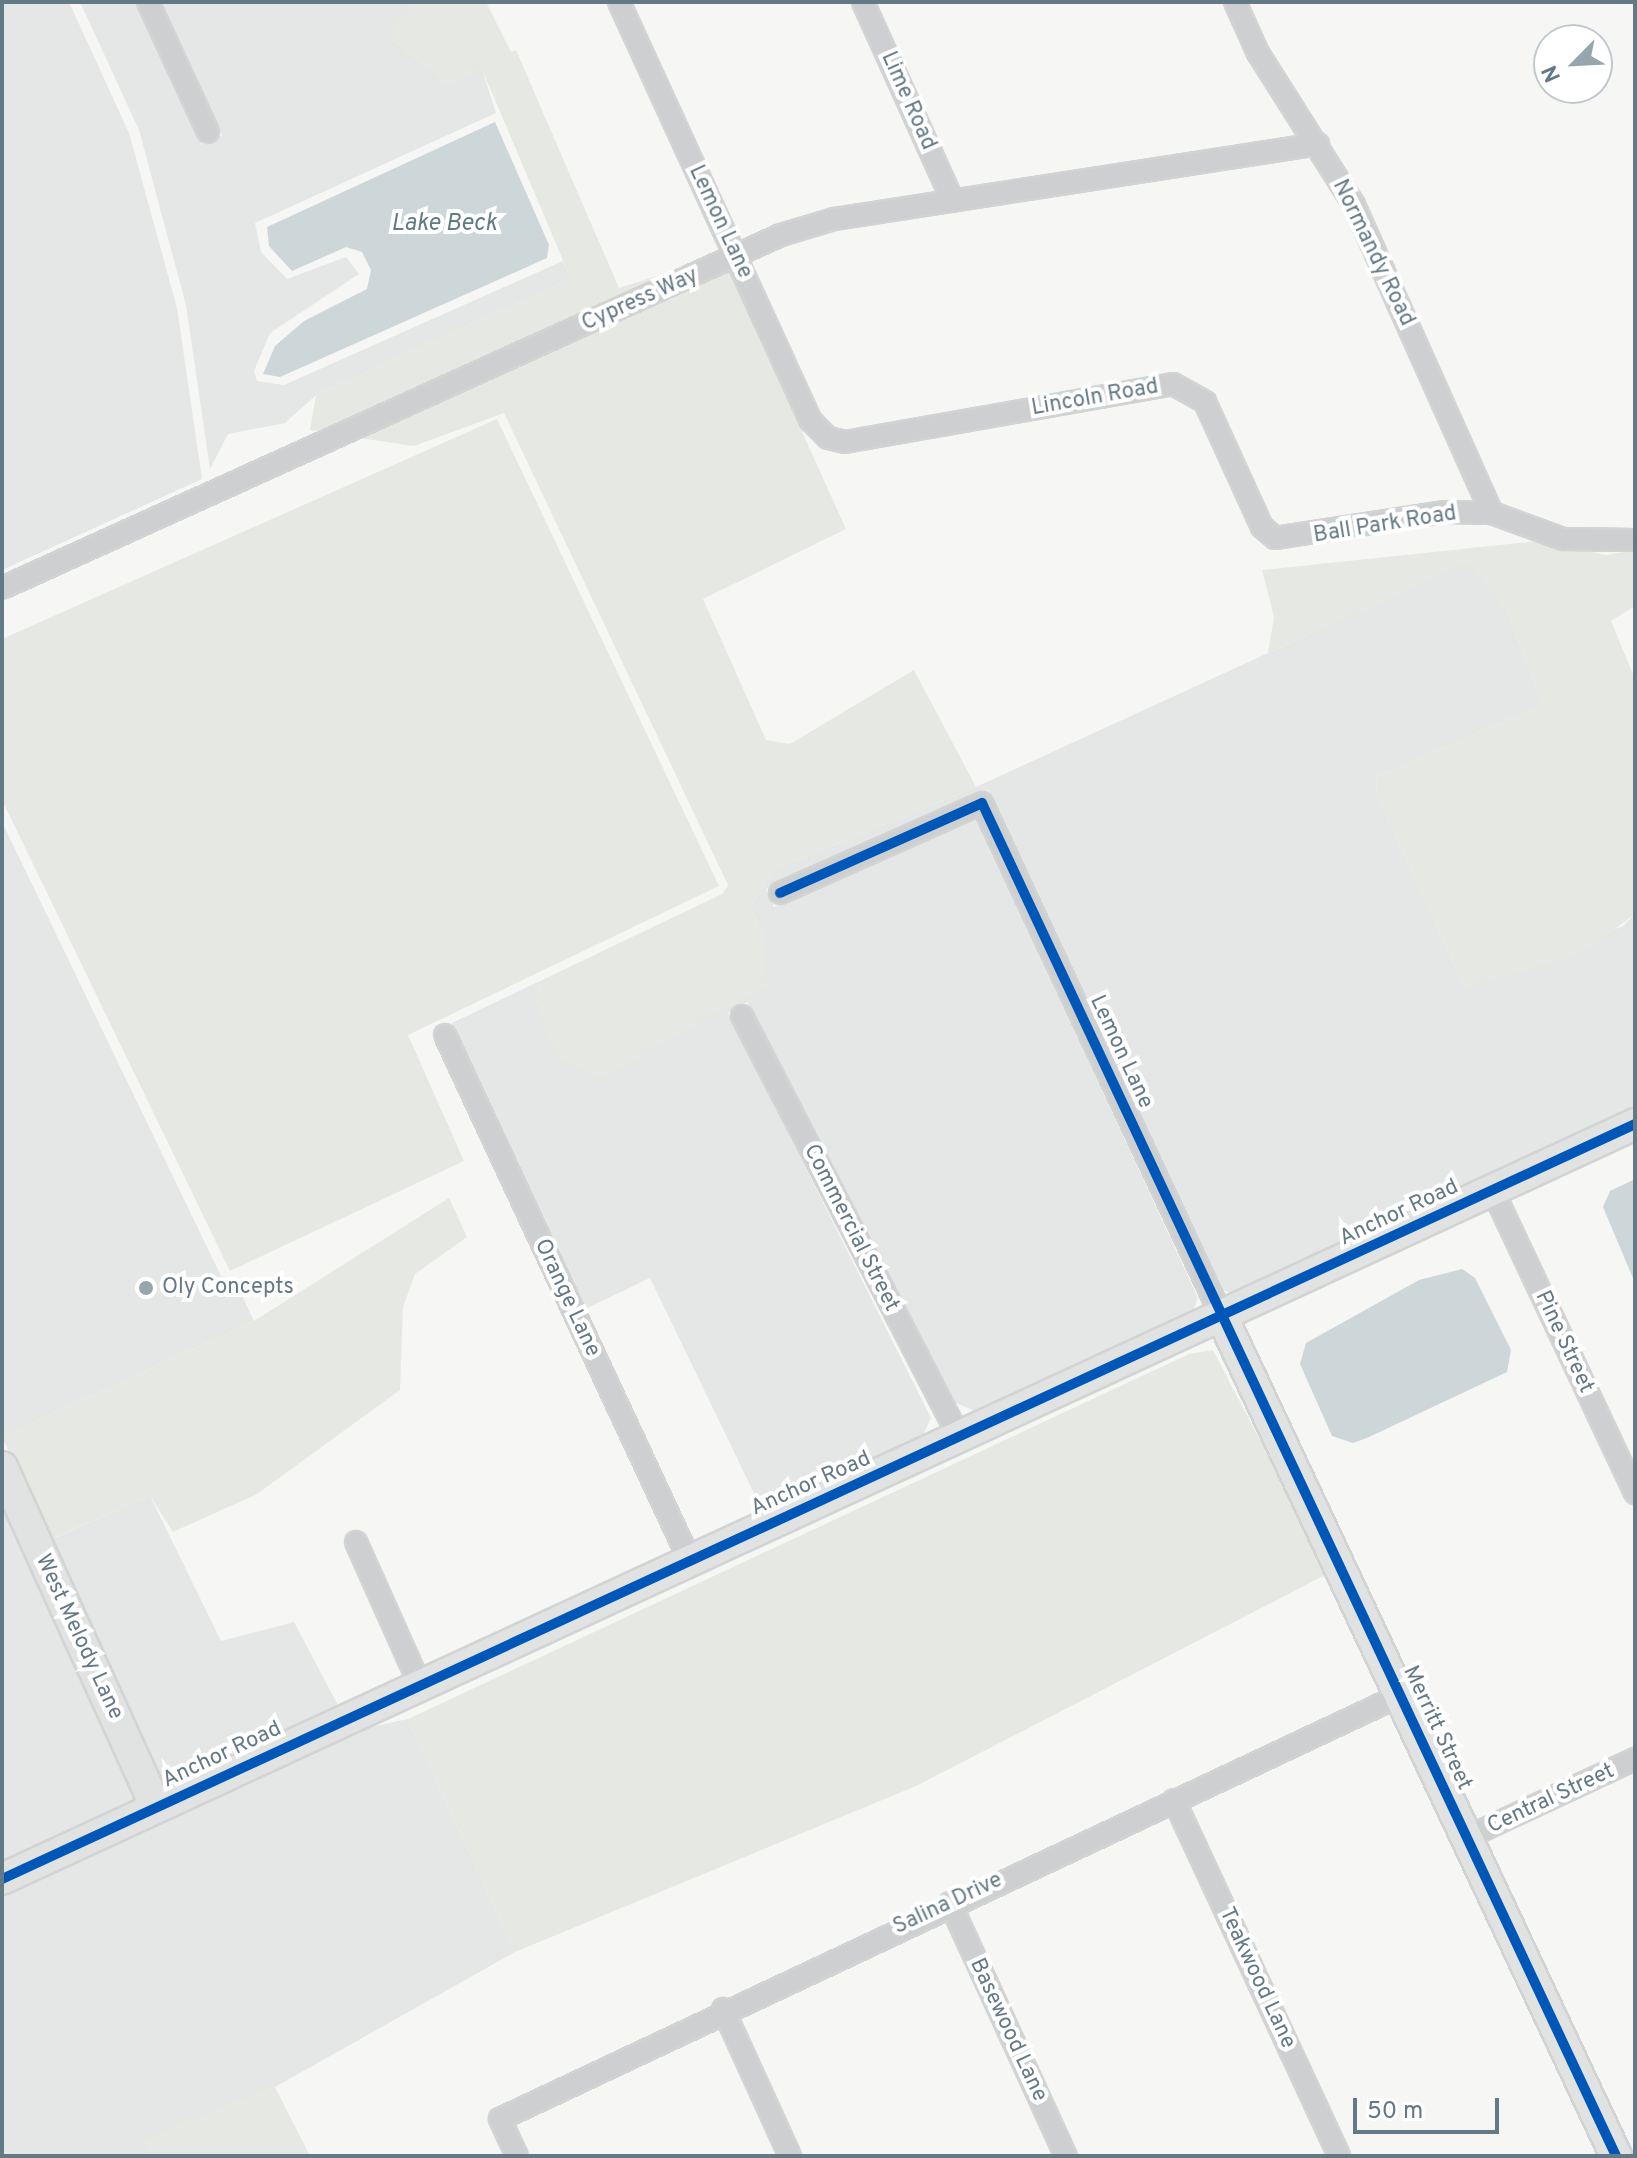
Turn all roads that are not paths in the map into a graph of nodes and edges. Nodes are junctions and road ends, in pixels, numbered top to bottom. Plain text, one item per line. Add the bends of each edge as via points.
1 (148, 2) edge
2 (619, 2) edge
3 (863, 2) edge
4 (1235, 2) edge
5 (208, 132) dead end
6 (1318, 144) junction
7 (953, 201) junction
8 (735, 257) junction
9 (828, 438) joint
10 (1492, 513) junction
11 (1275, 538) joint
12 (1635, 540) edge
13 (2, 588) edge
14 (780, 893) dead end
15 (742, 1016) dead end
16 (445, 1035) dead end
17 (1635, 1124) edge
18 (1493, 1191) junction
19 (1222, 1317) junction
20 (960, 1439) junction
21 (2, 1467) edge
22 (1635, 1493) edge
23 (356, 1542) dead end
24 (690, 1561) junction
25 (420, 1685) junction
26 (1399, 1696) junction
27 (1635, 1759) edge
28 (1174, 1800) junction
29 (156, 1807) junction
30 (1466, 1838) junction
31 (2, 1879) edge
32 (950, 1903) junction
33 (723, 2009) junction
34 (517, 2156) edge
35 (790, 2156) edge
36 (1066, 2156) edge
37 (1339, 2156) edge
38 (1616, 2156) edge

1 - 5 street
2 - 8 street, Lemon Lane
3 - 7 street, Lime Road
4 - 6 street, Normandy Road
6 - 7 street, Cypress Way
6 - 10 street, Normandy Road via 1354,205
7 - 8 street, Cypress Way via 834,219
8 - 9 street, Lemon Lane via 811,421
8 - 13 street, Cypress Way
9 - 11 street, Lincoln Road via 845,442 1188,387 1205,402 1262,527
10 - 11 street, Ball Park Road via 1445,512
10 - 12 street, Ball Park Road via 1563,539
14 - 19 street, Lemon Lane via 982,803
15 - 20 street, Commercial Street
16 - 24 street, Orange Lane
17 - 18 street, Anchor Road
18 - 19 street, Anchor Road
18 - 22 street, Pine Street
19 - 20 street, Anchor Road
19 - 26 street, Merritt Street
20 - 24 street, Anchor Road
21 - 29 street, West Melody Lane
23 - 25 street
24 - 25 street, Anchor Road
25 - 29 street, Anchor Road
26 - 28 street, Salina Drive
26 - 30 street, Merritt Street
27 - 30 street, Central Street
28 - 32 street, Salina Drive
28 - 37 street, Teakwood Lane
29 - 31 street, Anchor Road
30 - 38 street, Merritt Street
32 - 33 street, Salina Drive
32 - 36 street, Basewood Lane
33 - 34 street, Salina Drive via 500,2119
33 - 35 street

